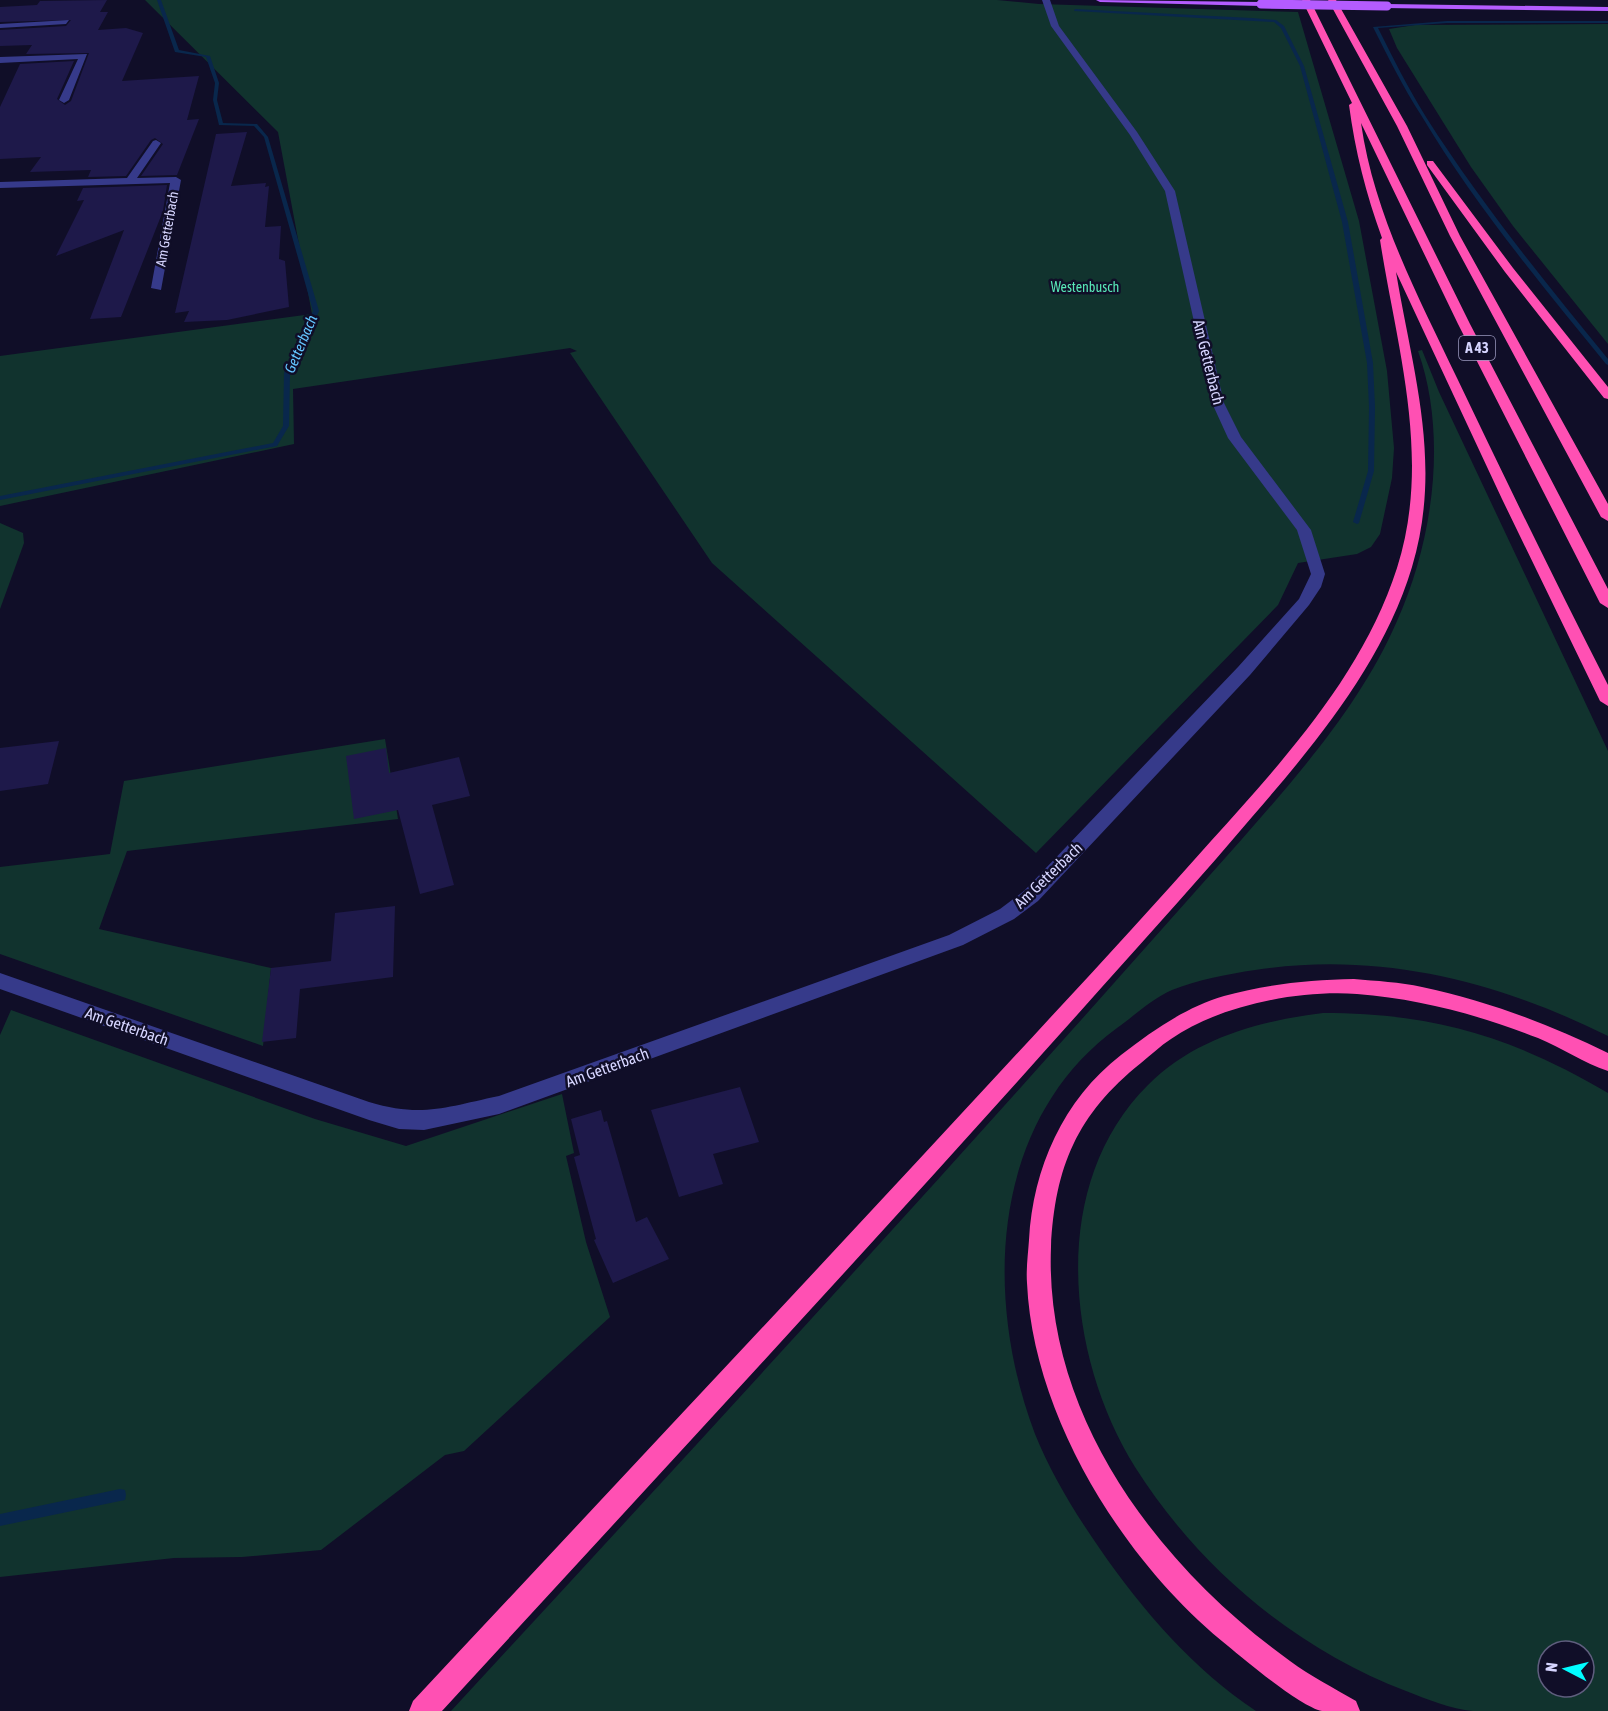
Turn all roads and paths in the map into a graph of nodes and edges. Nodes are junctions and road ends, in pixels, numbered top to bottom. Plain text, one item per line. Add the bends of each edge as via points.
1 (1046, 0) edge
2 (1100, 0) edge
3 (1306, 0) edge
4 (1332, 0) edge
5 (1608, 9) edge
6 (66, 22) dead end
7 (0, 26) edge
8 (0, 60) edge
9 (1352, 91) junction
10 (64, 99) dead end
11 (1402, 126) junction
12 (156, 143) dead end
13 (130, 181) junction
14 (0, 185) edge
15 (1385, 240) junction
16 (157, 288) dead end
17 (1608, 395) edge
18 (1608, 517) edge
19 (1608, 603) edge
20 (1608, 701) edge
21 (0, 981) edge
22 (1608, 1063) edge
23 (423, 1711) edge
24 (1346, 1711) edge

1 - 21 street, Am Getterbach via 1050,17 1065,41 1134,134 1170,191 1218,403 1235,438 1304,530 1317,574 1304,602 1244,670 1031,896 1007,914 956,940 537,1093 453,1117 424,1121 399,1120 369,1111
2 - 5 main road, bridge
3 - 9 highway, A 43
4 - 11 highway, A 43
6 - 7 street
8 - 10 street via 84,56
9 - 15 highway via 1362,163
9 - 19 highway, A 43 via 1464,324
11 - 17 highway
11 - 18 highway, A 43 via 1455,236
12 - 13 street
13 - 14 street, Am Getterbach
13 - 16 street, Am Getterbach via 176,180
15 - 20 highway via 1547,582
15 - 23 highway via 1418,412 1422,466 1418,513 1405,567 1380,628 1330,709 1272,783 1032,1052
22 - 24 highway via 1536,1027 1456,1000 1383,988 1273,991 1181,1021 1149,1041 1090,1098 1063,1143 1042,1206 1039,1295 1059,1381 1087,1450 1113,1499 1180,1587 1250,1650

